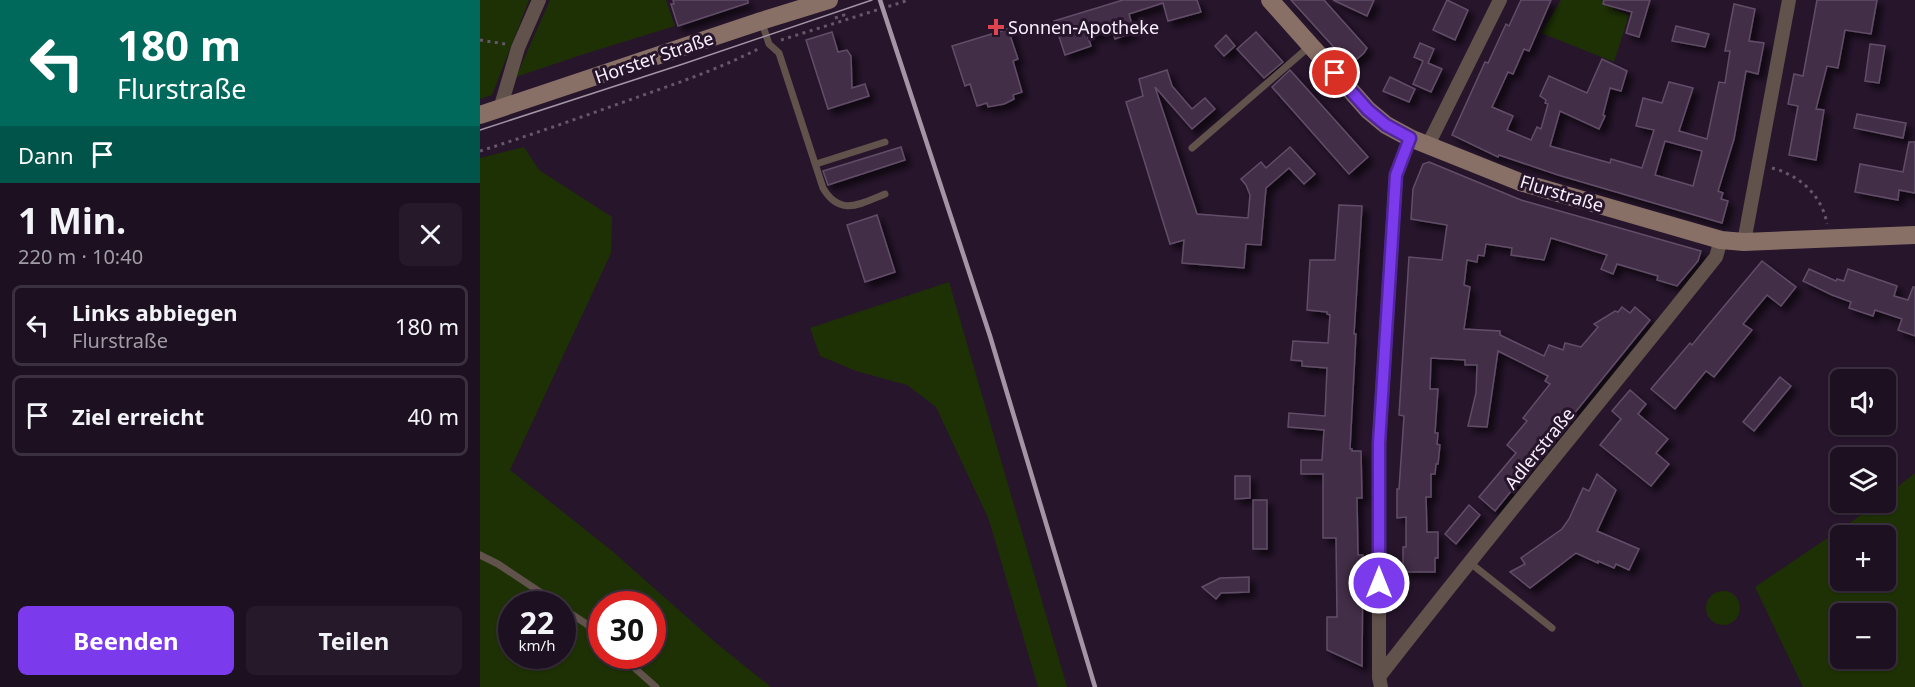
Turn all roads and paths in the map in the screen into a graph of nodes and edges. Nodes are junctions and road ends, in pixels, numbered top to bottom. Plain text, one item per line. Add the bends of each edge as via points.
1 (539, 0) edge
2 (830, 0) edge
3 (909, 0) edge
4 (1269, 0) edge
5 (1500, 0) edge
6 (1789, 0) edge
7 (783, 7) edge
8 (761, 21) junction
9 (480, 40) edge
10 (773, 43) junction
11 (1310, 46) junction
12 (518, 48) junction
13 (500, 109) junction
14 (480, 115) edge
15 (1410, 138) junction
16 (885, 142) dead end
17 (1428, 145) junction
18 (1192, 148) dead end
19 (480, 151) edge
20 (816, 164) junction
21 (1758, 165) junction
22 (885, 194) dead end
23 (1915, 236) edge
24 (1827, 238) junction
25 (1722, 240) junction
26 (1744, 242) junction
27 (480, 555) edge
28 (1469, 562) junction
29 (538, 591) edge
30 (1552, 628) dead end
31 (636, 669) edge
32 (1380, 682) edge
33 (656, 687) edge

1 - 12 street
2 - 7 street, Horster Straße
3 - 10 path
4 - 11 street, Flurstraße
5 - 17 street
6 - 21 street
7 - 8 street, Horster Straße
8 - 10 lane
8 - 13 street, Horster Straße
9 - 12 path
10 - 19 path via 688,79
10 - 20 lane via 780,53
11 - 15 street, Flurstraße via 1368,110
11 - 18 lane
12 - 13 street
13 - 14 street, Horster Straße
15 - 17 street, Flurstraße
15 - 32 street via 1396,175 1379,443
16 - 20 lane
17 - 25 street, Flurstraße via 1520,182
20 - 22 lane via 829,198 840,206
21 - 24 path via 1784,173 1815,194 1825,214
21 - 26 street
23 - 24 street, Flurstraße
24 - 26 street, Flurstraße
25 - 26 street, Flurstraße
25 - 28 street, Adlerstraße via 1716,257
27 - 29 lane
28 - 30 lane
28 - 32 street, Adlerstraße
31 - 33 lane

